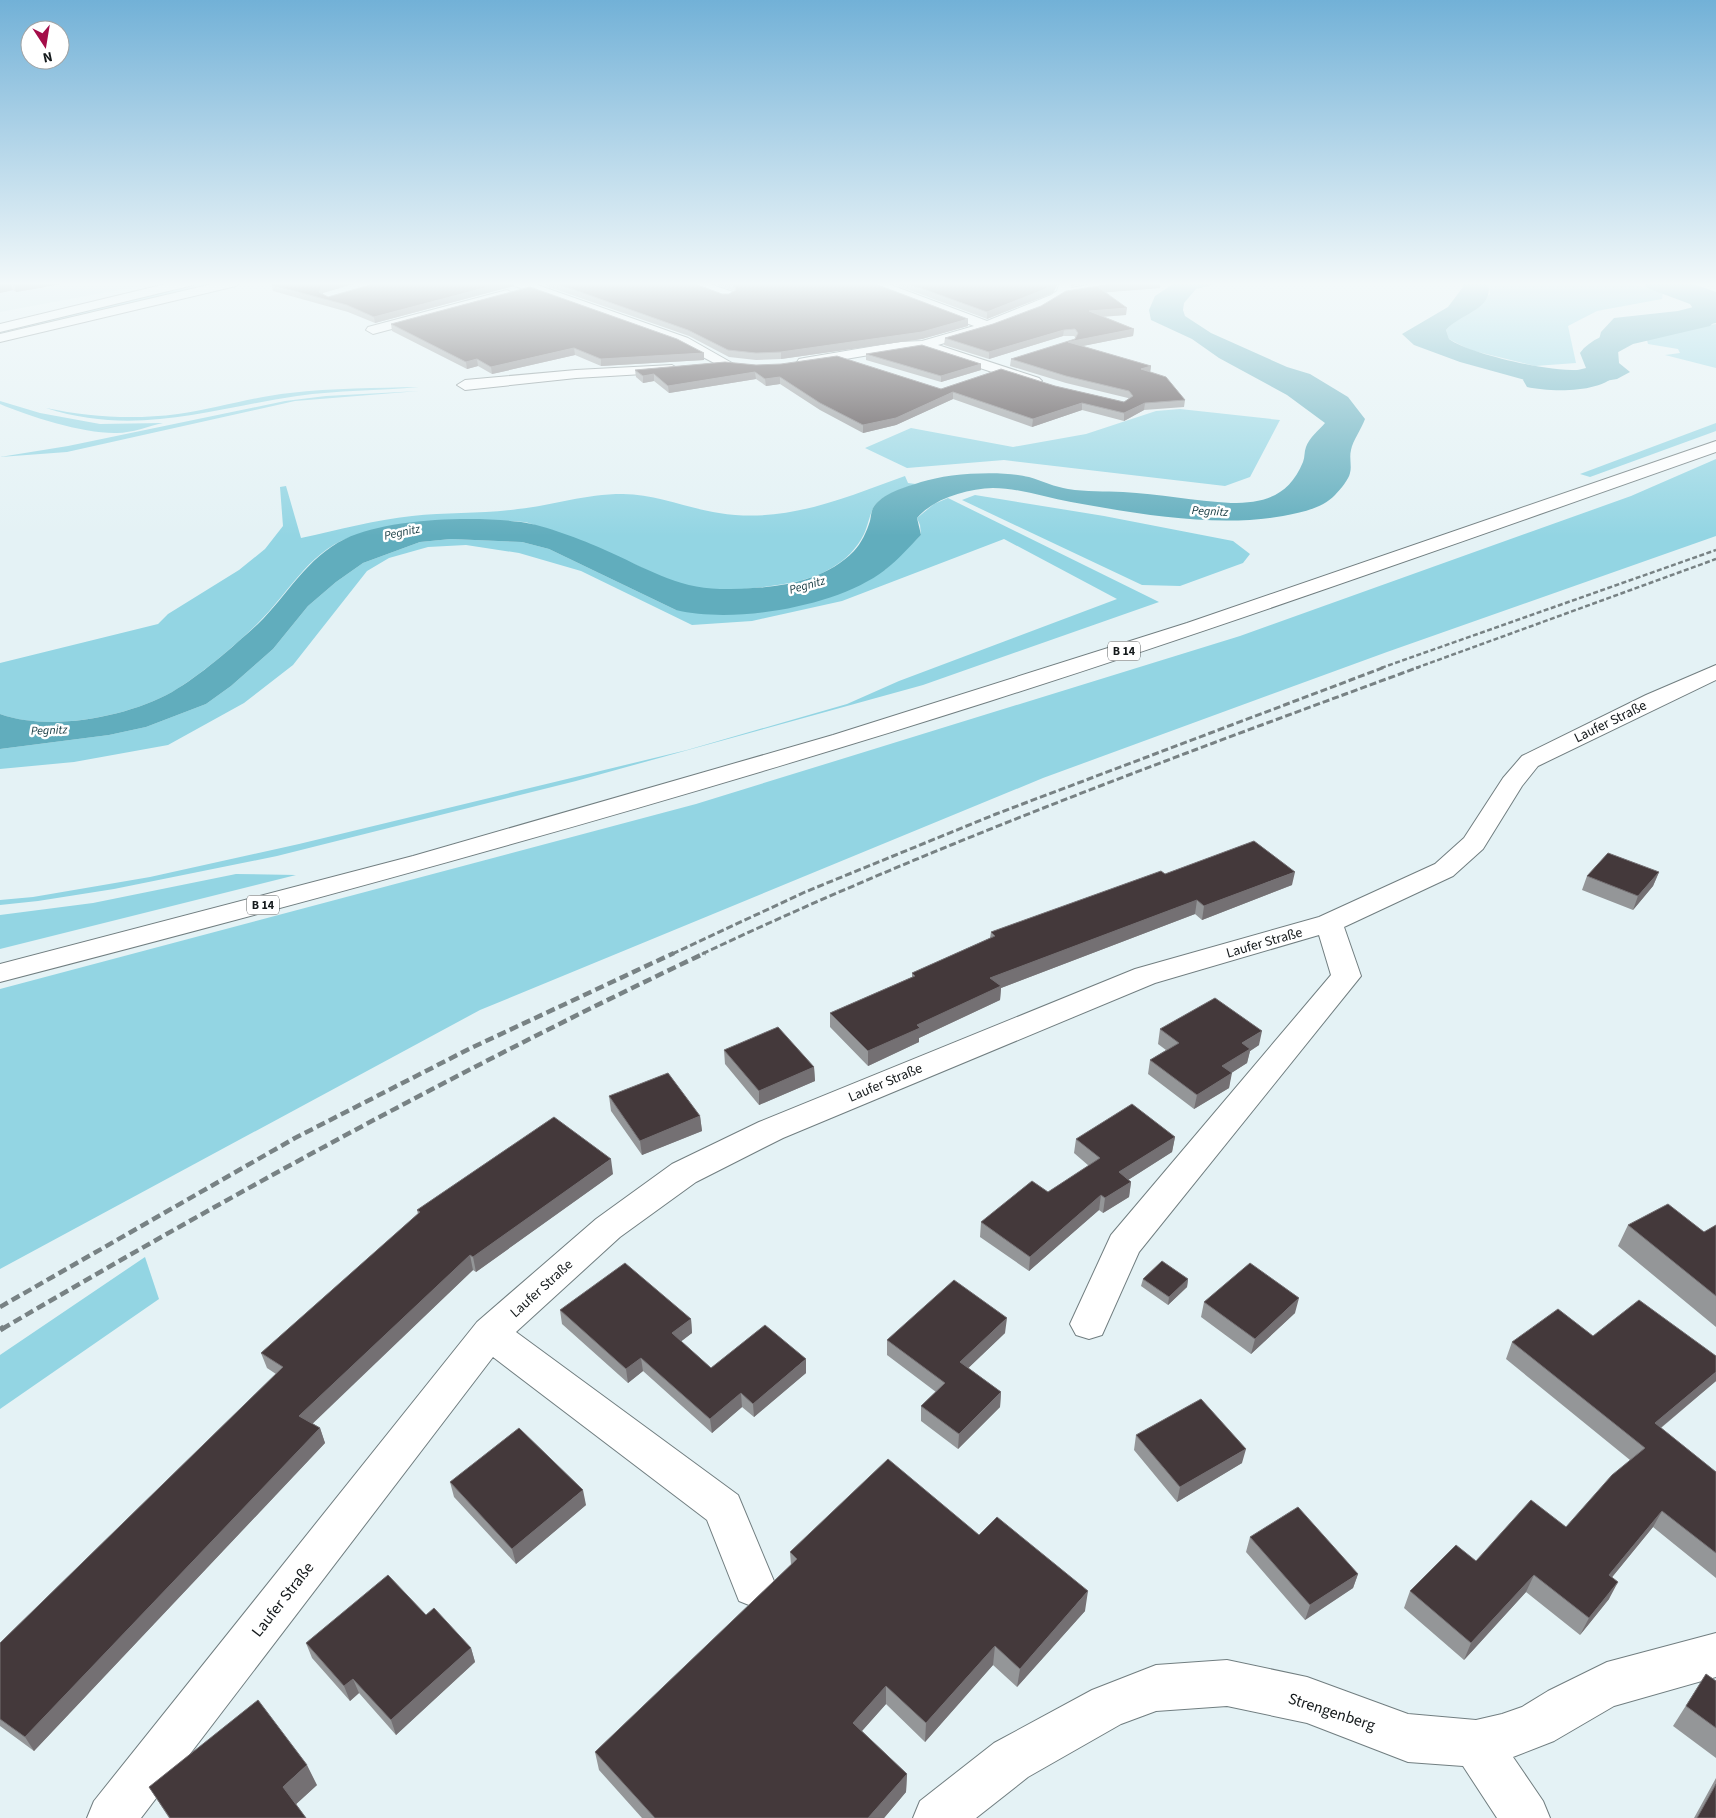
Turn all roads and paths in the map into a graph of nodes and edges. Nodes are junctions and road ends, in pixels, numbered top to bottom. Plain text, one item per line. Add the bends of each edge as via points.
1 (702, 367) edge
2 (991, 367) edge
3 (994, 368) junction
4 (975, 378) edge
5 (465, 385) dead end
6 (1051, 386) edge
7 (1716, 446) edge
8 (1716, 672) edge
9 (1329, 923) junction
10 (0, 973) edge
11 (1089, 1324) dead end
12 (490, 1333) junction
13 (754, 1586) dead end
14 (1716, 1655) edge
15 (1476, 1744) junction
16 (111, 1818) edge
17 (936, 1818) edge
18 (1526, 1818) edge

1 - 5 street
2 - 3 street
3 - 4 street
3 - 6 street
7 - 10 street, B 14 via 1306,590 895,723 353,881
8 - 9 street, Laufer Straße via 1530,761 1474,843 1444,870
9 - 11 street via 1346,976 1124,1245
9 - 12 street, Laufer Straße via 1145,976 762,1134 684,1172 623,1216
12 - 13 street via 723,1508
12 - 16 street, Laufer Straße
14 - 15 street, Strengenberg via 1607,1685 1537,1724
15 - 17 street, Strengenberg via 1408,1738 1307,1700 1227,1683 1156,1688 1108,1706 1011,1760
15 - 18 street

